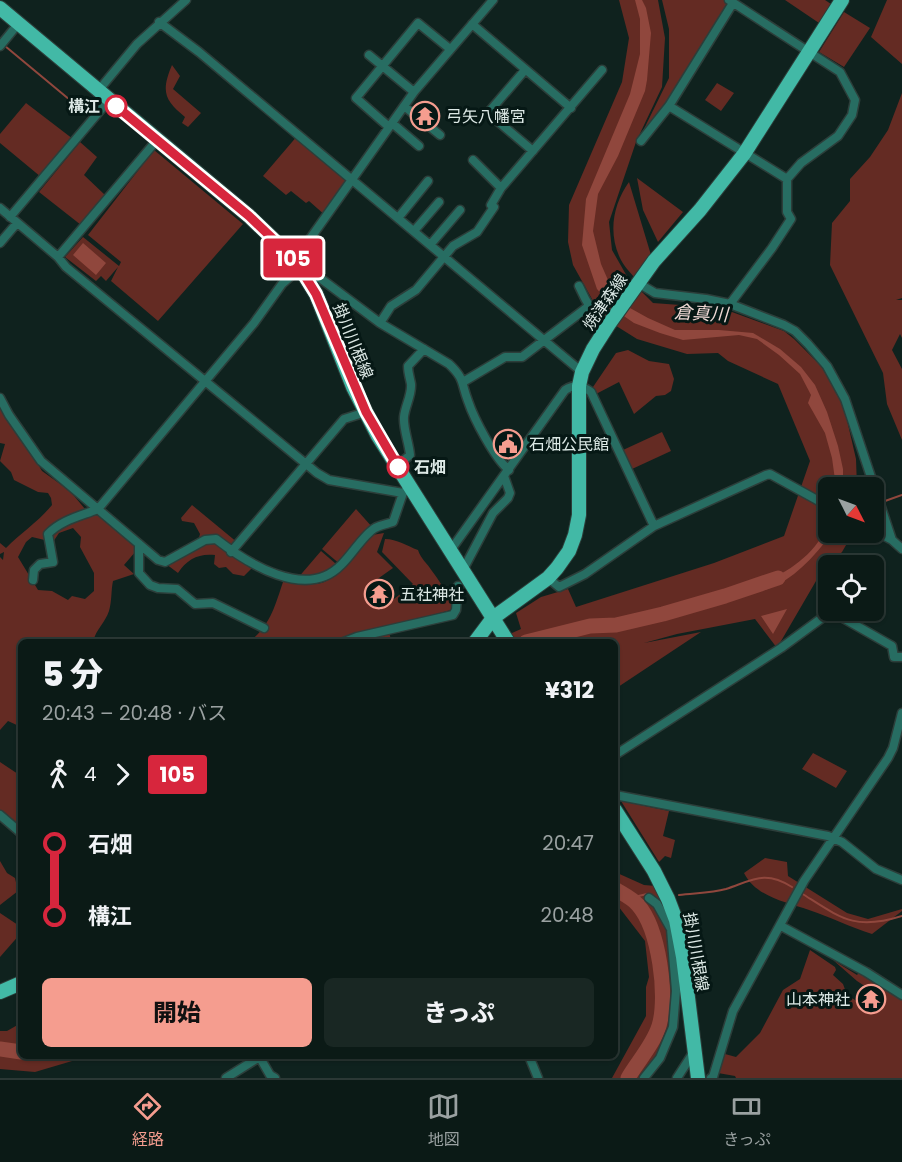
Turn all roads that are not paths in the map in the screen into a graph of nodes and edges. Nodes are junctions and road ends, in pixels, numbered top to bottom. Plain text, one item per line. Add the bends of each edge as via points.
1 (493, 0) edge
2 (842, 0) edge
3 (180, 1) edge
4 (731, 1) edge
5 (0, 8) edge
6 (159, 22) junction
7 (18, 24) junction
8 (472, 24) junction
9 (0, 46) edge
10 (450, 49) junction
11 (810, 51) junction
12 (369, 55) dead end
13 (382, 66) junction
14 (525, 70) junction
15 (602, 70) dead end
16 (414, 92) junction
17 (103, 95) junction
18 (404, 106) junction
19 (669, 106) junction
20 (571, 108) junction
21 (391, 125) junction
22 (440, 135) dead end
23 (157, 140) junction
24 (641, 141) dead end
25 (419, 146) dead end
26 (533, 151) junction
27 (744, 154) junction
28 (473, 160) dead end
29 (787, 179) junction
30 (352, 180) junction
31 (428, 182) dead end
32 (501, 188) junction
33 (439, 202) dead end
34 (0, 208) edge
35 (460, 210) dead end
36 (398, 218) junction
37 (13, 220) junction
38 (414, 231) junction
39 (0, 243) edge
40 (430, 245) junction
41 (444, 256) junction
42 (58, 257) junction
43 (300, 269) junction
44 (579, 286) dead end
45 (635, 287) junction
46 (730, 304) junction
47 (589, 306) junction
48 (380, 323) junction
49 (608, 326) junction
50 (546, 340) junction
51 (424, 349) junction
52 (581, 379) junction
53 (206, 382) junction
54 (463, 382) junction
55 (0, 398) edge
56 (366, 412) junction
57 (305, 463) junction
58 (397, 465) junction
59 (507, 473) junction
60 (406, 490) junction
61 (818, 501) edge
62 (98, 509) junction
63 (472, 520) junction
64 (654, 526) junction
65 (486, 529) junction
66 (884, 536) edge
67 (892, 540) junction
68 (139, 544) junction
69 (902, 549) edge
70 (450, 551) junction
71 (231, 552) junction
72 (463, 570) junction
73 (548, 578) junction
74 (33, 580) dead end
75 (458, 586) dead end
76 (493, 618) junction
77 (818, 620) edge
78 (843, 621) edge
79 (264, 628) dead end
80 (352, 639) edge
81 (477, 639) edge
82 (506, 639) edge
83 (902, 657) edge
84 (902, 713) edge
85 (618, 753) edge
86 (618, 796) edge
87 (0, 815) edge
88 (618, 815) edge
89 (18, 830) edge
90 (834, 839) junction
91 (902, 880) edge
92 (649, 898) dead end
93 (781, 926) junction
94 (18, 984) edge
95 (0, 992) edge
96 (902, 995) edge
97 (695, 1050) junction
98 (255, 1059) edge
99 (262, 1059) edge
100 (530, 1059) edge
101 (226, 1078) edge
102 (274, 1078) edge
103 (538, 1078) edge
104 (644, 1078) edge
105 (677, 1078) edge
106 (699, 1078) edge
107 (711, 1078) edge

1 - 8 street
2 - 11 main road, 焼津森線
3 - 6 street
4 - 11 street
4 - 19 street
5 - 7 main road, 掛川川根線
6 - 17 street via 137,44
6 - 30 street
7 - 9 street
7 - 17 main road, 掛川川根線
8 - 10 street
8 - 14 street
10 - 13 street via 418,22
10 - 16 street
11 - 27 main road, 焼津森線
11 - 29 street via 840,72 855,100 852,115 838,136 801,163
12 - 13 street
13 - 16 street
13 - 21 street via 356,98
14 - 20 street
14 - 26 street via 488,113
15 - 20 street
16 - 18 street
17 - 23 main road, 掛川川根線
17 - 37 street
18 - 21 street
18 - 22 street
19 - 24 street
19 - 27 street
20 - 26 street
21 - 25 street
21 - 30 street
23 - 42 street
23 - 43 main road, 掛川川根線 via 249,216
26 - 32 street
27 - 29 street
27 - 45 main road, 焼津森線
28 - 32 street
29 - 46 street via 787,212 791,219
30 - 36 street
30 - 43 street
31 - 36 street
32 - 41 street via 477,232
33 - 38 street
34 - 37 street
35 - 40 street
36 - 38 street
37 - 39 street
37 - 42 street
38 - 40 street
40 - 41 street
41 - 48 street via 416,290 392,306
41 - 50 street
42 - 53 street
43 - 48 street via 320,278
43 - 53 street via 282,284
43 - 56 main road, 掛川川根線 via 316,294
44 - 47 street
45 - 46 street
45 - 49 main road, 焼津森線
46 - 67 street via 795,331 827,366 845,399
47 - 49 street
47 - 50 street
48 - 51 street
49 - 52 main road, 焼津森線
50 - 52 street
50 - 54 street via 522,357 505,357
51 - 54 street via 449,364
51 - 58 street via 408,366 411,386 404,416 410,455
52 - 59 street via 565,390
52 - 64 street via 591,392
52 - 73 main road, 焼津森線 via 579,515 569,551
53 - 57 street
53 - 62 street
54 - 59 street via 481,432
55 - 62 street via 41,461
56 - 57 street via 344,418
56 - 58 main road, 掛川川根線
57 - 60 street via 329,480
57 - 71 street
58 - 60 main road, 掛川川根線
59 - 63 street
59 - 65 street via 510,494 493,513
60 - 70 main road, 掛川川根線
60 - 71 street via 393,522 373,528 339,567 321,578 285,578
61 - 64 street via 770,474
62 - 68 street
62 - 74 street via 55,527 48,534 53,562 40,564 34,570
63 - 65 street
63 - 70 street
64 - 73 street via 585,574 559,587
65 - 72 street
66 - 67 street
67 - 69 street
68 - 71 street via 165,562 205,540 216,539
68 - 79 street via 139,573 150,585 177,589 195,604 213,603
70 - 72 main road, 掛川川根線
72 - 76 main road, 掛川川根線
73 - 76 main road, 焼津森線
75 - 80 street via 456,610 449,617
76 - 81 main road, 焼津森線
76 - 82 main road, 掛川川根線
77 - 85 street
78 - 83 street via 892,646 894,657
84 - 90 street via 888,759
86 - 90 street
87 - 89 street
88 - 97 main road, 掛川川根線 via 666,894 676,920
90 - 91 street via 876,869
90 - 93 street via 804,881
92 - 104 street via 657,904 671,929 676,991 673,1027 660,1058
93 - 96 street
93 - 107 street via 733,1011
94 - 95 main road
97 - 105 street
97 - 106 main road, 掛川川根線
98 - 101 street
99 - 102 street
100 - 103 street

